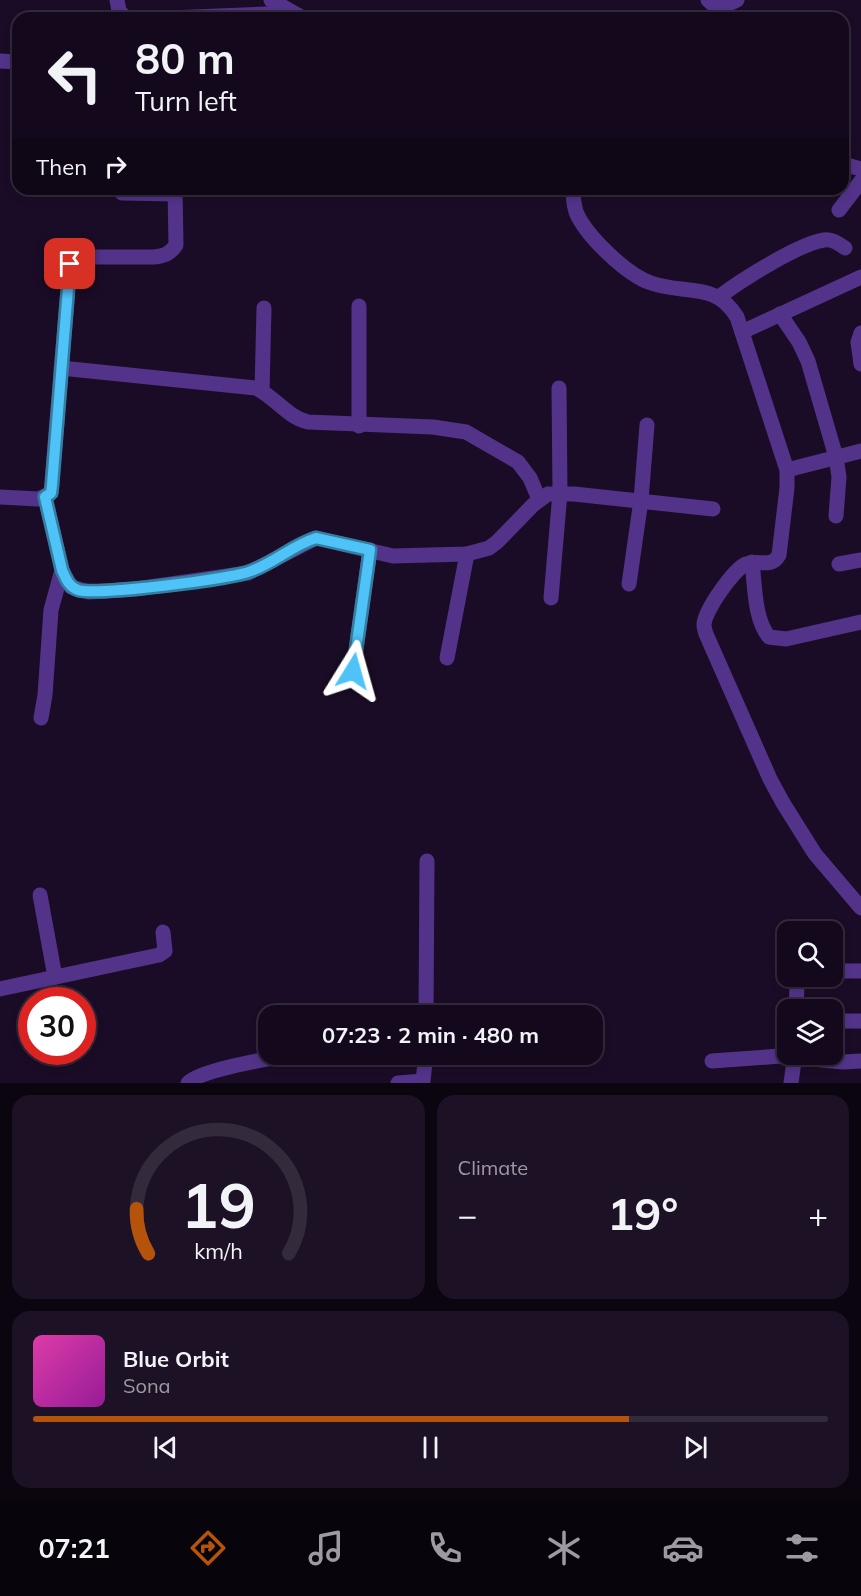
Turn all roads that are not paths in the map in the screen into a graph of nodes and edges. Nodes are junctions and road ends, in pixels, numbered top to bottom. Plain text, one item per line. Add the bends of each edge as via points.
1 (271, 0) edge
2 (708, 0) edge
3 (737, 0) edge
4 (293, 12) edge
5 (861, 181) edge
6 (175, 195) edge
7 (574, 195) edge
8 (839, 210) dead end
9 (845, 248) dead end
10 (861, 277) edge
11 (720, 296) junction
12 (359, 306) dead end
13 (264, 308) dead end
14 (780, 314) junction
15 (742, 332) junction
16 (861, 333) edge
17 (861, 364) edge
18 (61, 368) junction
19 (559, 388) dead end
20 (262, 391) junction
21 (647, 425) dead end
22 (360, 426) junction
23 (861, 451) edge
24 (836, 457) junction
25 (787, 470) junction
26 (560, 493) junction
27 (0, 497) edge
28 (45, 497) junction
29 (539, 499) junction
30 (641, 500) junction
31 (713, 509) dead end
32 (836, 516) dead end
33 (370, 550) junction
34 (467, 554) junction
35 (861, 560) edge
36 (752, 562) junction
37 (839, 564) dead end
38 (62, 570) junction
39 (629, 584) dead end
40 (551, 598) dead end
41 (861, 622) edge
42 (447, 658) dead end
43 (353, 671) dead end
44 (40, 718) dead end
45 (427, 861) dead end
46 (40, 896) dead end
47 (861, 908) edge
48 (163, 932) dead end
49 (843, 971) edge
50 (861, 971) edge
51 (55, 977) junction
52 (0, 989) edge
53 (426, 1005) edge
54 (843, 1021) edge
55 (861, 1021) edge
56 (777, 1056) edge
57 (712, 1061) dead end
58 (861, 1061) edge
59 (258, 1062) edge
60 (843, 1062) edge
61 (425, 1065) edge
62 (794, 1065) edge
63 (188, 1083) edge
64 (398, 1083) edge
65 (791, 1083) edge

1 - 4 street
2 - 3 street via 718,6
5 - 8 street
6 - 18 street via 176,245 165,256 81,256 70,264
7 - 11 street via 576,210 591,235 641,279
9 - 11 street via 831,240 815,242 752,274
10 - 14 street
11 - 15 street via 733,310
12 - 22 street
13 - 20 street
14 - 15 street
14 - 24 street via 804,351
15 - 25 street
16 - 17 street
18 - 20 street
18 - 28 street via 52,485 51,493
19 - 26 street
20 - 22 street via 298,420
21 - 30 street
22 - 29 street via 433,427 466,432 518,462
23 - 24 street
24 - 25 street
24 - 32 street
25 - 36 street via 779,555 770,564
26 - 29 street
26 - 30 street
26 - 40 street
27 - 28 street
28 - 38 street
29 - 34 street via 497,542
30 - 31 street
30 - 39 street
33 - 34 street via 404,557
33 - 38 street via 316,538 248,573 136,589 89,592 71,587
33 - 43 street
34 - 42 street
35 - 37 street
36 - 41 street via 760,620 769,637 786,639
36 - 47 street via 737,570 707,614 704,624 709,644 783,803 815,854
38 - 44 street via 51,610
45 - 53 street
46 - 51 street
48 - 51 street via 165,951 159,956
49 - 50 street
51 - 52 street
54 - 55 street
56 - 57 street
58 - 60 street
59 - 63 street via 194,1078
61 - 64 street via 423,1081
62 - 65 street

